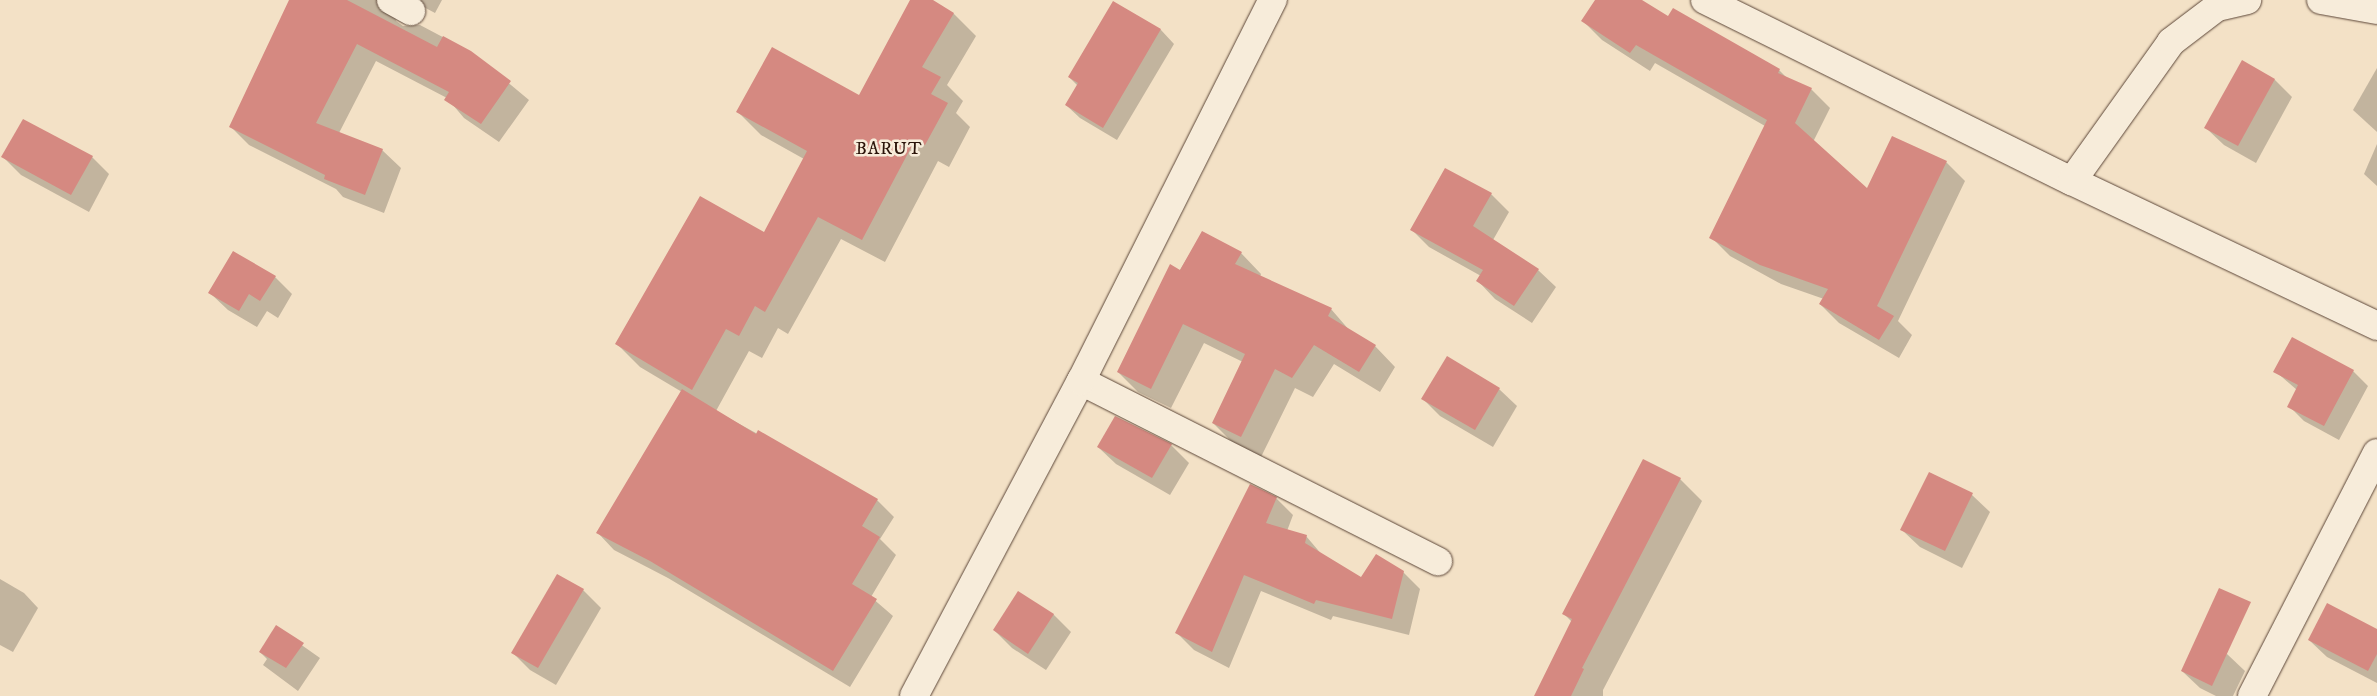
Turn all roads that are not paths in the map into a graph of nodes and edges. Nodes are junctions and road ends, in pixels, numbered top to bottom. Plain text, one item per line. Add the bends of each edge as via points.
1 (1272, 0) edge
2 (1705, 0) edge
3 (2247, 0) edge
4 (2321, 0) edge
5 (2377, 10) edge
6 (2072, 181) junction
7 (2377, 326) edge
8 (1081, 381) junction
9 (2377, 453) edge
10 (1438, 562) dead end
11 (914, 696) edge
12 (2252, 696) edge

1 - 8 street
2 - 6 street
3 - 6 street via 2217,7 2171,42
4 - 5 street
6 - 7 street
8 - 10 street
8 - 11 street
9 - 12 street

